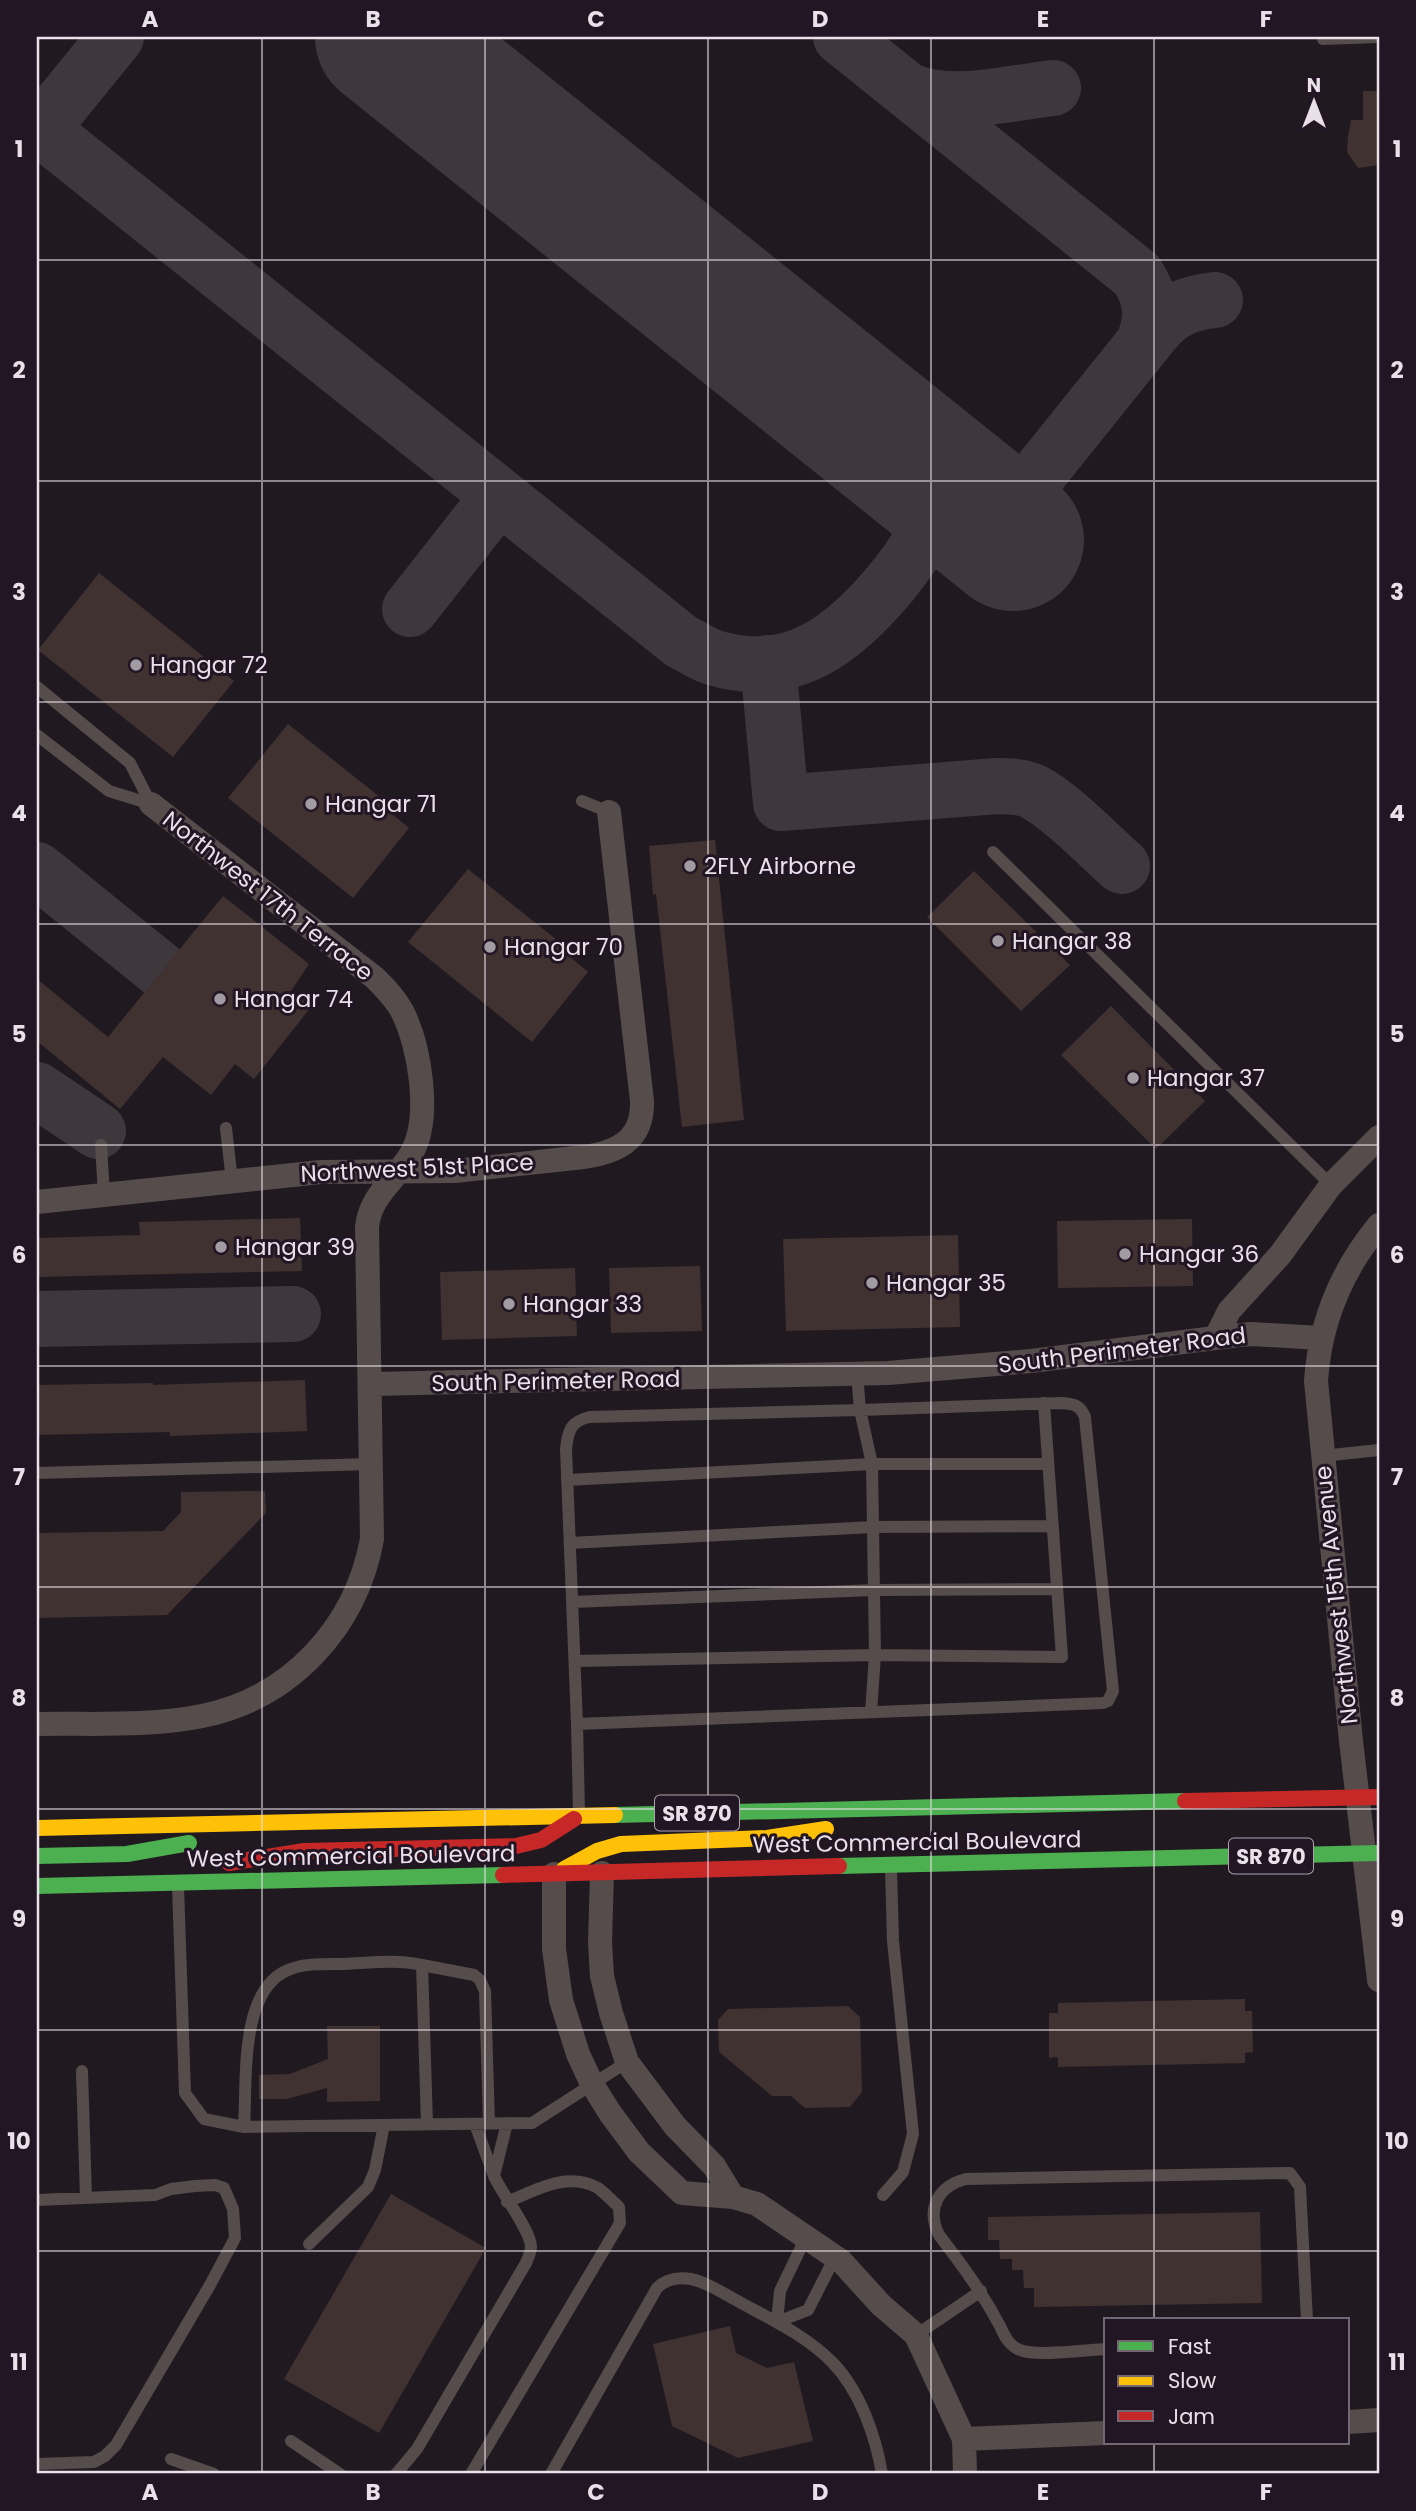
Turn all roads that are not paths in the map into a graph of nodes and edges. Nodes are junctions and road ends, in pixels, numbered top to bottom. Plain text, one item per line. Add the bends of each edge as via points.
1 (1379, 37) edge
2 (1323, 39) dead end
3 (37, 687) edge
4 (37, 735) edge
5 (582, 801) dead end
6 (151, 804) junction
7 (609, 812) joint
8 (993, 852) dead end
9 (226, 1128) dead end
10 (1379, 1137) edge
11 (101, 1145) dead end
12 (398, 1171) junction
13 (232, 1181) junction
14 (1331, 1185) junction
15 (104, 1194) junction
16 (37, 1202) edge
17 (1379, 1225) edge
18 (1216, 1337) junction
19 (1321, 1338) junction
20 (857, 1374) junction
21 (371, 1384) junction
22 (1044, 1403) junction
23 (860, 1410) junction
24 (1379, 1450) edge
25 (1322, 1456) junction
26 (373, 1464) junction
27 (872, 1464) junction
28 (1048, 1464) junction
29 (37, 1473) edge
30 (567, 1480) junction
31 (1053, 1526) junction
32 (873, 1527) junction
33 (570, 1544) junction
34 (1057, 1589) junction
35 (874, 1590) junction
36 (572, 1602) junction
37 (875, 1655) junction
38 (575, 1661) junction
39 (871, 1712) junction
40 (37, 1724) edge
41 (578, 1724) junction
42 (1369, 1797) edge
43 (898, 1808) junction
44 (579, 1816) junction
45 (266, 1822) junction
46 (37, 1828) edge
47 (1372, 1854) edge
48 (37, 1856) edge
49 (891, 1865) junction
50 (601, 1873) junction
51 (554, 1874) junction
52 (178, 1882) junction
53 (37, 1886) edge
54 (422, 1965) junction
55 (1379, 1980) edge
56 (627, 2062) junction
57 (82, 2071) dead end
58 (592, 2084) junction
59 (489, 2123) junction
60 (507, 2123) junction
61 (427, 2124) junction
62 (475, 2124) junction
63 (384, 2125) junction
64 (244, 2127) junction
65 (494, 2176) junction
66 (883, 2195) dead end
67 (733, 2197) junction
68 (86, 2198) junction
69 (37, 2200) edge
70 (507, 2202) junction
71 (806, 2237) junction
72 (309, 2244) dead end
73 (835, 2257) junction
74 (981, 2291) junction
75 (1307, 2318) edge
76 (778, 2322) junction
77 (916, 2335) junction
78 (1104, 2349) edge
79 (1379, 2420) edge
80 (1350, 2421) edge
81 (1104, 2433) edge
82 (964, 2439) junction
83 (291, 2441) dead end
84 (171, 2459) dead end
85 (37, 2463) edge
86 (214, 2474) edge
87 (340, 2474) edge
88 (396, 2474) edge
89 (471, 2474) edge
90 (551, 2474) edge
91 (882, 2474) edge
92 (965, 2474) edge

1 - 2 lane
3 - 6 lane via 130,763
4 - 6 lane via 109,791
5 - 7 lane
6 - 12 street, Northwest 17th Terrace via 363,968 395,999 411,1037 423,1098 418,1137
7 - 12 street, Northwest 51st Place via 641,1091 642,1113 636,1132 611,1151 584,1157 455,1171
8 - 14 lane
9 - 13 lane
10 - 14 street
11 - 15 lane
12 - 13 street, Northwest 51st Place via 321,1172
12 - 21 street, Northwest 17th Terrace via 380,1192 368,1220
13 - 15 street, Northwest 51st Place
14 - 18 street via 1271,1266 1228,1311
15 - 16 street, Northwest 51st Place
17 - 19 street, Northwest 15th Avenue via 1342,1279
18 - 19 street, South Perimeter Road
18 - 20 street, South Perimeter Road via 980,1367
19 - 25 street, Northwest 15th Avenue via 1316,1381
20 - 21 street, South Perimeter Road
20 - 23 lane
21 - 26 street
22 - 23 lane
22 - 28 lane
22 - 39 lane via 1074,1404 1084,1417 1111,1697 1103,1703
23 - 27 lane
23 - 30 lane via 579,1419 567,1436
24 - 25 lane
25 - 42 street, Northwest 15th Avenue
26 - 29 lane
26 - 40 street via 374,1525 365,1570 331,1636 295,1672 251,1700 202,1716
27 - 28 lane
27 - 30 lane
27 - 32 lane
28 - 31 lane
30 - 33 lane
31 - 32 lane
31 - 34 lane
32 - 33 lane
32 - 35 lane
33 - 36 lane
34 - 35 lane
34 - 37 lane via 1062,1657
35 - 36 lane
35 - 37 lane
36 - 38 lane
37 - 38 lane
37 - 39 lane
38 - 41 lane
39 - 41 lane
41 - 44 lane
42 - 43 highway, West Commercial Boulevard / SR 870
42 - 47 street, Northwest 15th Avenue
43 - 44 highway, West Commercial Boulevard / SR 870
43 - 51 highway via 824,1830 780,1837 621,1844
44 - 45 highway, West Commercial Boulevard / SR 870
44 - 52 highway via 541,1840 516,1846 282,1852 239,1860
45 - 46 highway, West Commercial Boulevard / SR 870
45 - 48 highway via 134,1853
47 - 49 highway, West Commercial Boulevard / SR 870
47 - 55 street, Northwest 15th Avenue
49 - 50 highway, West Commercial Boulevard / SR 870
49 - 66 lane via 893,1941 913,2134 903,2172
50 - 51 highway, West Commercial Boulevard / SR 870
50 - 56 street via 601,1967
51 - 52 highway, West Commercial Boulevard / SR 870
51 - 58 street via 557,1983
52 - 53 highway, West Commercial Boulevard / SR 870
52 - 64 lane via 185,2093 204,2119
54 - 59 lane via 474,1975 485,1991
54 - 61 lane
54 - 64 lane via 304,1965 269,1982 250,2026
56 - 58 lane
56 - 67 street via 675,2126 714,2166
57 - 68 lane
58 - 60 lane via 532,2123
58 - 67 street via 639,2152 682,2193
59 - 60 lane
59 - 62 lane
60 - 65 lane
61 - 62 lane
61 - 63 lane
62 - 65 lane
63 - 64 lane
63 - 72 lane via 368,2187
65 - 70 lane
67 - 71 street via 757,2204
68 - 69 lane
68 - 85 lane via 155,2195 215,2185 224,2188 230,2202 235,2238 116,2445 94,2462
70 - 88 lane via 528,2232 531,2248 526,2263 417,2449
70 - 89 lane via 555,2182 584,2183 599,2189 619,2207 620,2222
71 - 73 street
71 - 76 lane via 780,2291
73 - 76 lane via 807,2310
73 - 77 street
74 - 75 lane via 934,2225 940,2195 955,2182 1282,2172 1290,2173 1300,2187
74 - 77 lane
74 - 78 lane via 1006,2338 1022,2352
76 - 90 lane via 700,2281 663,2281
76 - 91 lane via 834,2363 851,2387 879,2455
77 - 82 street
79 - 80 street
81 - 82 street
82 - 92 street
83 - 87 lane
84 - 86 lane

